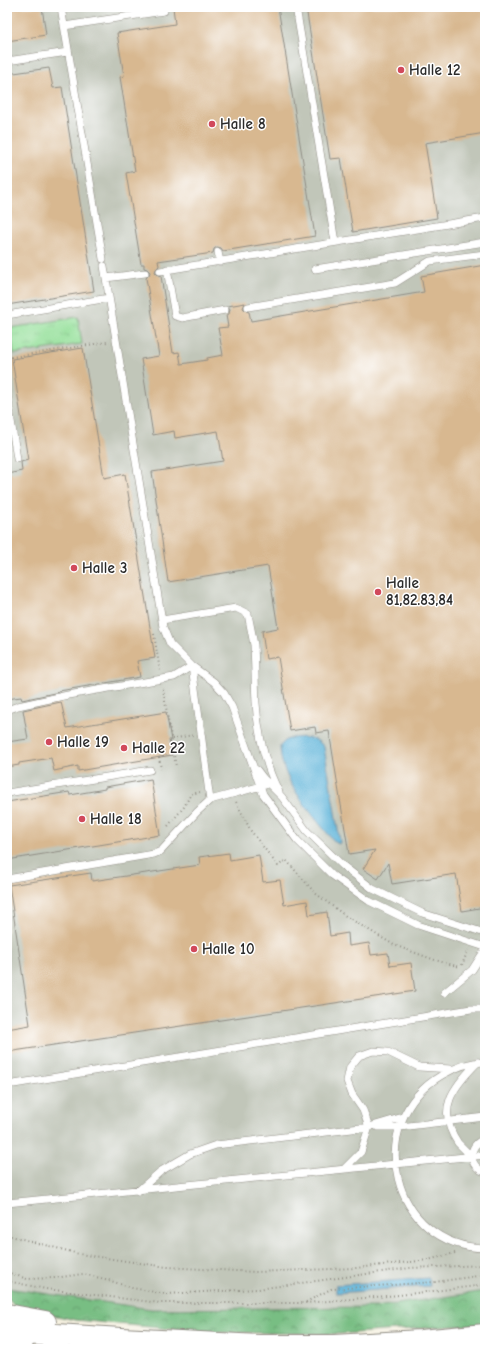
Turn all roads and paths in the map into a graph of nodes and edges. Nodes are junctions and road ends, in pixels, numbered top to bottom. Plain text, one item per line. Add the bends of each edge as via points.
1 (61, 7) edge
2 (296, 7) edge
3 (164, 11) dead end
4 (64, 26) junction
5 (68, 52) junction
6 (7, 61) edge
7 (485, 218) edge
8 (335, 242) junction
9 (485, 242) edge
10 (218, 252) dead end
11 (485, 254) edge
12 (220, 262) junction
13 (315, 269) dead end
14 (145, 273) dead end
15 (106, 278) junction
16 (109, 298) junction
17 (248, 307) dead end
18 (225, 310) dead end
19 (7, 315) edge
20 (116, 340) junction
21 (7, 358) edge
22 (7, 395) edge
23 (17, 459) dead end
24 (162, 620) junction
25 (155, 639) dead end
26 (192, 666) junction
27 (162, 680) junction
28 (7, 710) edge
29 (202, 734) junction
30 (171, 739) junction
31 (159, 757) dead end
32 (253, 764) junction
33 (176, 767) dead end
34 (161, 769) dead end
35 (150, 770) dead end
36 (269, 784) junction
37 (260, 786) junction
38 (7, 793) edge
39 (232, 794) junction
40 (282, 797) junction
41 (210, 800) junction
42 (7, 879) edge
43 (485, 933) edge
44 (485, 948) edge
45 (461, 967) dead end
46 (444, 993) dead end
47 (485, 1009) edge
48 (481, 1062) edge
49 (451, 1069) junction
50 (7, 1084) edge
51 (403, 1117) junction
52 (485, 1117) edge
53 (448, 1122) junction
54 (369, 1127) junction
55 (400, 1127) junction
56 (485, 1139) edge
57 (485, 1155) edge
58 (471, 1156) junction
59 (395, 1164) junction
60 (345, 1168) junction
61 (485, 1172) edge
62 (138, 1191) junction
63 (7, 1203) edge
64 (7, 1235) edge
65 (470, 1248) junction
66 (485, 1248) edge
67 (485, 1264) edge
68 (7, 1272) edge
69 (485, 1275) edge
70 (7, 1281) edge
71 (485, 1285) edge
72 (305, 1303) junction
73 (7, 1315) edge
74 (7, 1332) edge
75 (485, 1335) edge
76 (121, 1339) junction
77 (7, 1348) edge
78 (22, 1349) edge

1 - 4 lane
2 - 8 lane
3 - 4 lane
4 - 5 lane
5 - 6 lane
5 - 15 lane
7 - 8 lane
8 - 12 lane
9 - 13 lane
10 - 12 lane
11 - 17 lane via 430,261 395,283
12 - 18 lane via 163,270 175,316 182,318
14 - 15 lane
15 - 16 lane
16 - 19 lane
16 - 20 lane
20 - 21 path
20 - 24 lane
22 - 23 lane
24 - 26 lane via 170,644
24 - 40 lane via 236,608 248,614 253,643 260,736 271,775
25 - 27 path
26 - 27 lane via 174,677
26 - 29 lane
26 - 32 lane via 224,693 232,707
27 - 28 lane via 68,695
27 - 30 path
29 - 30 path
29 - 41 lane
30 - 33 path
31 - 34 path
32 - 36 lane
32 - 37 lane
35 - 38 lane
36 - 37 lane
36 - 40 lane
37 - 39 lane
37 - 44 lane via 263,794 297,840 332,875 369,901 418,925
39 - 41 lane
39 - 45 path via 251,831 278,866 286,860 315,893 347,917 394,945
40 - 43 lane via 307,831 373,889 422,913
41 - 42 lane via 161,851 154,854
44 - 46 lane via 472,970
47 - 50 lane via 471,1009
48 - 49 lane
48 - 53 lane via 461,1080 448,1102
49 - 51 lane via 431,1081 415,1097
49 - 54 lane via 419,1067 388,1052 373,1051 359,1056 350,1067 347,1081
51 - 54 lane
51 - 55 lane
52 - 53 lane
53 - 55 lane
53 - 58 lane via 458,1142
54 - 55 lane
54 - 60 lane via 361,1152
54 - 62 lane via 216,1145 190,1154 160,1171
55 - 59 lane via 396,1140
56 - 58 lane via 474,1146
57 - 58 lane
58 - 59 lane
58 - 61 lane via 475,1166
59 - 60 lane
59 - 65 lane via 402,1193 419,1218 442,1238
60 - 62 lane
62 - 63 lane
64 - 65 path via 86,1255 167,1267 255,1272 356,1268 428,1260
65 - 66 lane
67 - 68 path via 410,1268 258,1289 166,1294 132,1288 83,1274 27,1279
69 - 72 path via 435,1282 331,1288
70 - 72 path via 46,1290 160,1303
71 - 72 path via 399,1296
73 - 76 highway
74 - 76 highway
75 - 76 highway via 334,1346 259,1346
77 - 78 highway

